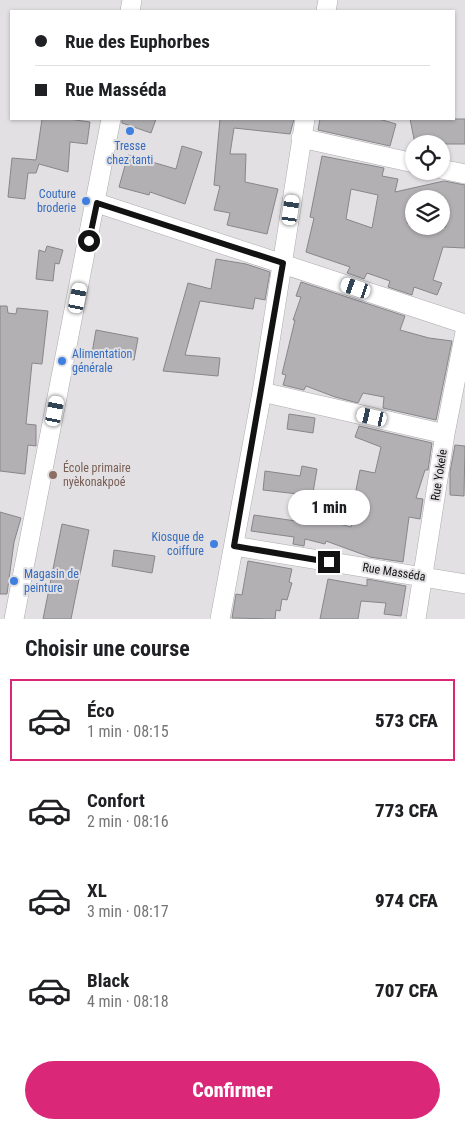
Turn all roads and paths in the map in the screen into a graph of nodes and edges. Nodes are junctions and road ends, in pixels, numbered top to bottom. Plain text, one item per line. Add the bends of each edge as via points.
1 (112, 120) edge
2 (304, 120) edge
3 (301, 138) junction
4 (405, 161) edge
5 (450, 171) edge
6 (465, 174) edge
7 (97, 203) junction
8 (283, 263) junction
9 (465, 324) edge
10 (465, 332) edge
11 (262, 392) junction
12 (445, 434) junction
13 (234, 546) junction
14 (424, 578) junction
15 (465, 584) edge
16 (14, 619) edge
17 (220, 619) edge
18 (416, 619) edge

1 - 7 street
2 - 3 street
3 - 4 street
3 - 8 street
5 - 6 street
7 - 8 street
7 - 16 street
8 - 9 street
8 - 11 street
10 - 12 street, Rue Yokele
11 - 12 street
11 - 13 street
12 - 14 street, Rue Yokele
13 - 14 street, Rue Masséda
13 - 17 street
14 - 15 street, Rue Masséda
14 - 18 street, Rue Yokele

